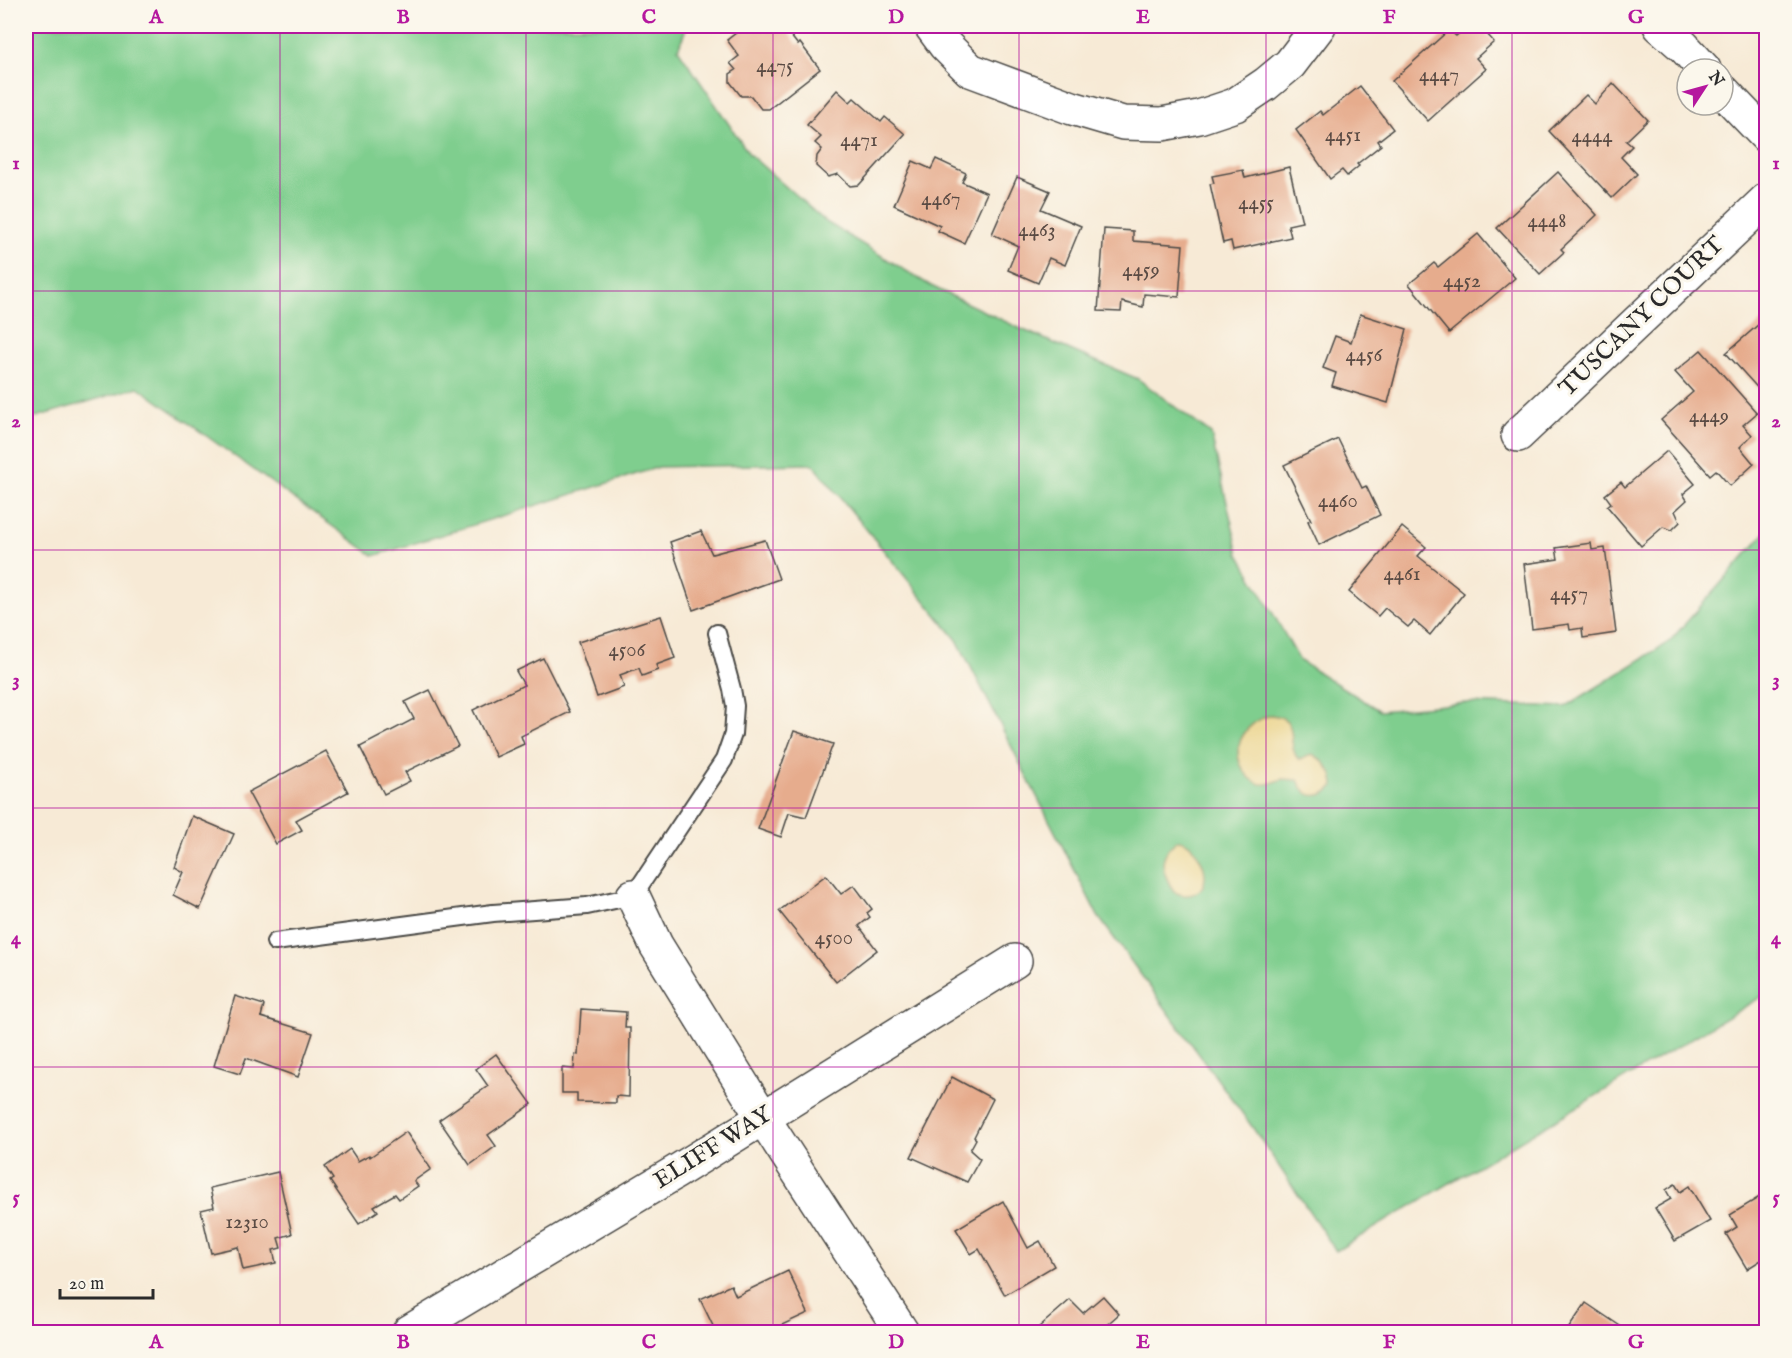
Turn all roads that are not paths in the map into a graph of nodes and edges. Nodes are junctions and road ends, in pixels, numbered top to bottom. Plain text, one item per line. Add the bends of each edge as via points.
1 (931, 26) edge
2 (1319, 26) edge
3 (1660, 26) edge
4 (1693, 57) edge
5 (1735, 103) edge
6 (1767, 136) edge
7 (1767, 200) edge
8 (1518, 435) dead end
9 (717, 633) dead end
10 (633, 896) junction
11 (275, 942) dead end
12 (1015, 961) dead end
13 (762, 1118) junction
14 (409, 1332) edge
15 (902, 1332) edge

1 - 2 street via 970,70 1123,123 1162,124 1235,105 1290,64
3 - 4 street
5 - 6 street
7 - 8 street, TUSCANY COURT
9 - 10 lane via 735,706 733,734 724,760
10 - 11 lane via 587,906 493,913
10 - 13 street via 656,945
12 - 13 street, ELIFF WAY
13 - 14 street, ELIFF WAY
13 - 15 street

